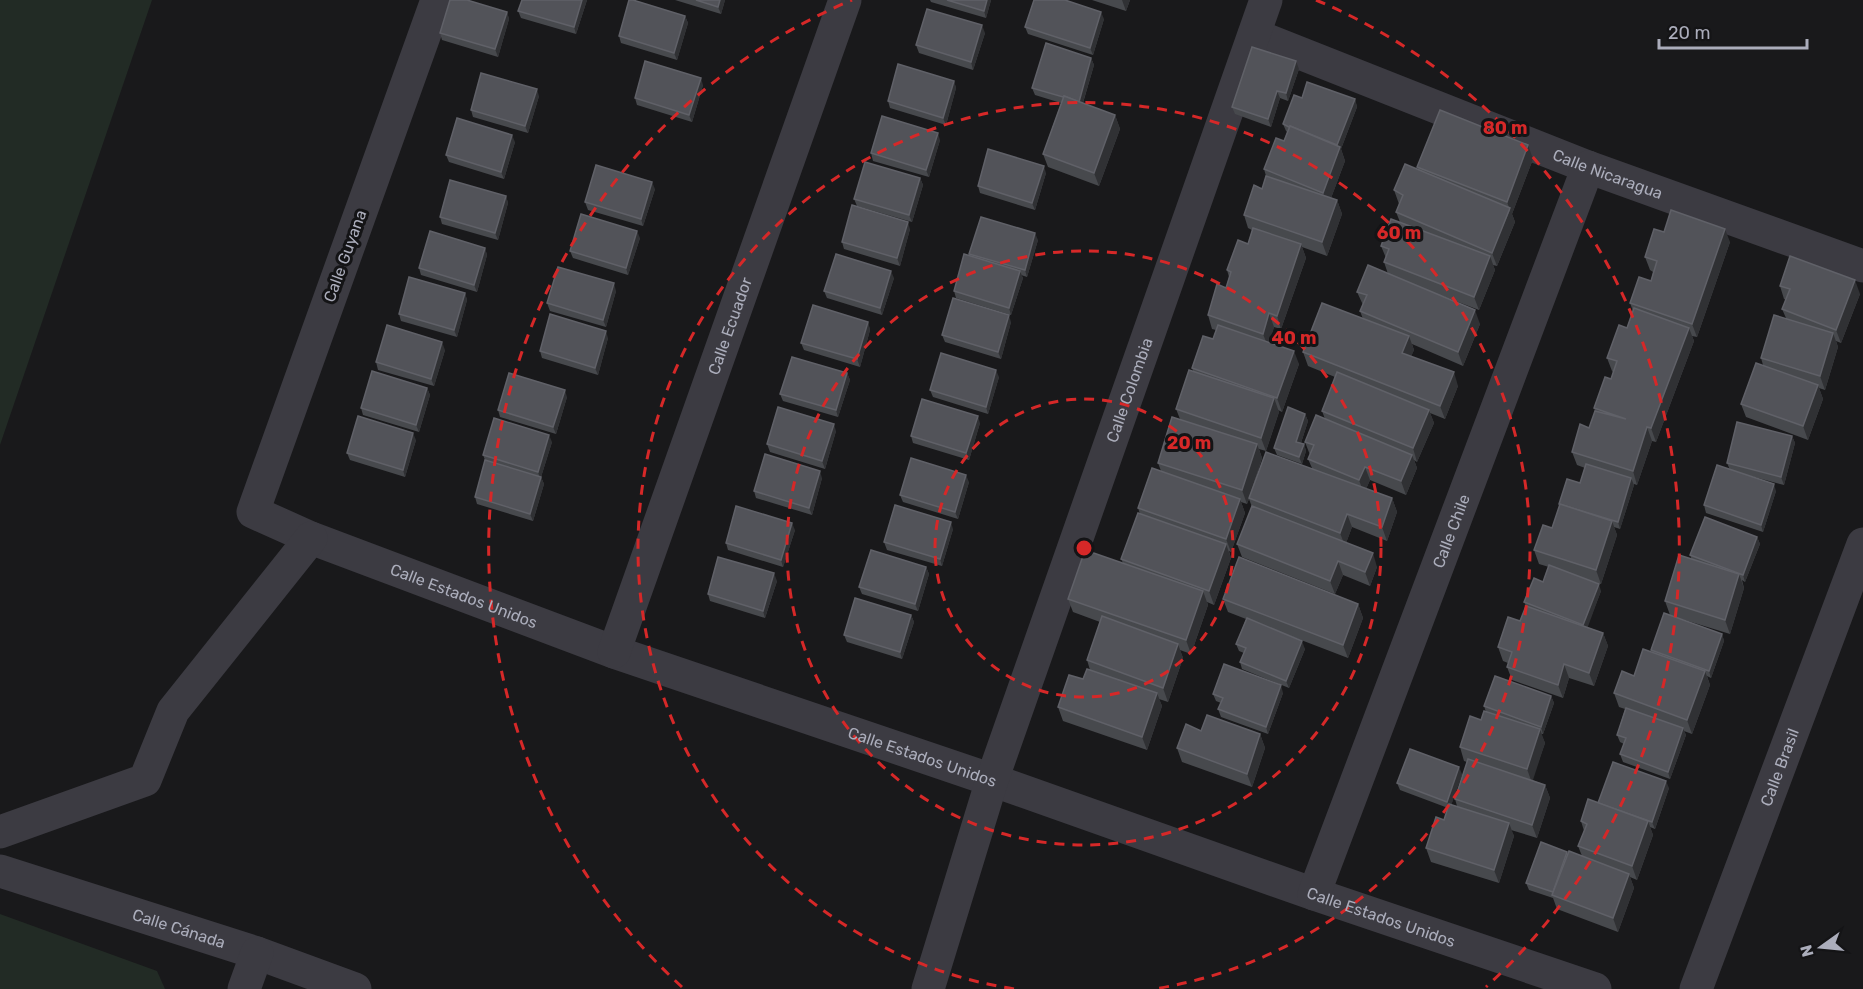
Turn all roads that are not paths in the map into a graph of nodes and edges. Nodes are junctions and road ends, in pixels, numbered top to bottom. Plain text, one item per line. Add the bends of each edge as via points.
1 (437, 0) edge
2 (844, 0) edge
3 (1266, 0) edge
4 (1254, 35) junction
5 (1588, 167) junction
6 (1863, 266) edge
7 (253, 512) joint
8 (311, 538) junction
9 (1863, 544) edge
10 (614, 652) junction
11 (992, 780) junction
12 (0, 832) edge
13 (0, 871) edge
14 (1314, 894) junction
15 (257, 953) junction
16 (244, 989) edge
17 (355, 989) edge
18 (928, 989) edge
19 (1595, 989) edge
20 (1696, 989) edge

1 - 7 street, Calle Guyana
2 - 10 street, Calle Ecuador
3 - 4 street, Calle Colombia
4 - 5 street, Calle Nicaragua
4 - 11 street, Calle Colombia
5 - 6 street, Calle Nicaragua
5 - 14 street, Calle Chile
7 - 8 street, Calle Estados Unidos
8 - 10 street, Calle Estados Unidos
8 - 12 street via 173,711 145,780
9 - 20 street, Calle Brasil
10 - 11 street, Calle Estados Unidos
11 - 14 street, Calle Estados Unidos
11 - 18 street, Calle Colombia
13 - 15 street, Calle Cánada
14 - 19 street, Calle Estados Unidos
15 - 16 street
15 - 17 street, Calle Cánada

